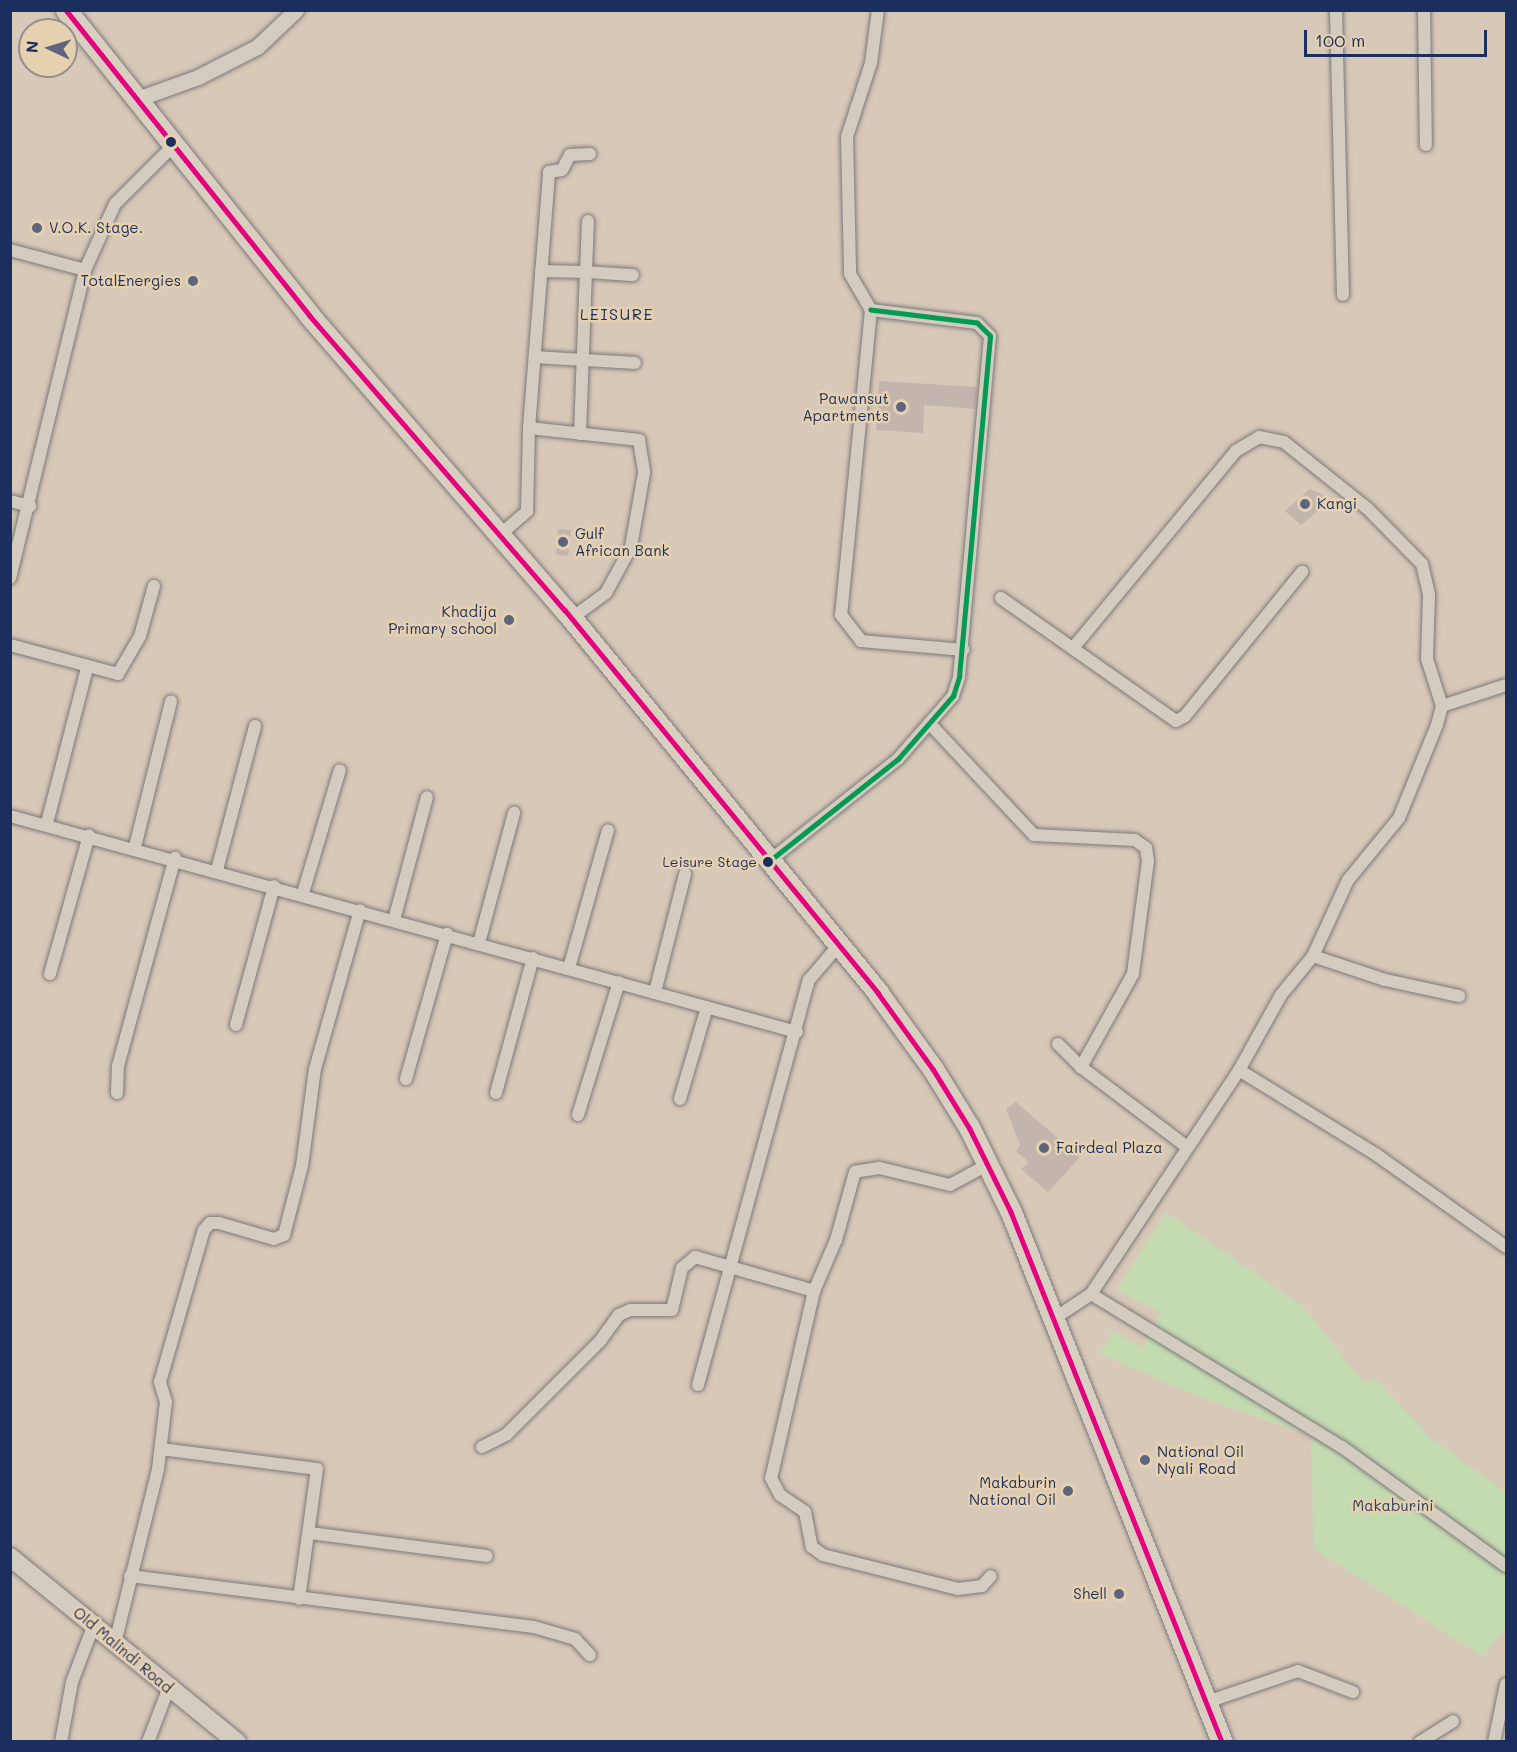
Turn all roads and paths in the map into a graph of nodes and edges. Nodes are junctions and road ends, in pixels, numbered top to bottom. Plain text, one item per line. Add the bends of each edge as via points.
1 (66, 10) edge
2 (296, 10) edge
3 (878, 10) edge
4 (1336, 10) edge
5 (1424, 10) edge
6 (137, 99) junction
7 (1426, 145) dead end
8 (173, 146) junction
9 (590, 154) dead end
10 (588, 221) dead end
11 (10, 250) edge
12 (85, 270) junction
13 (541, 270) junction
14 (586, 272) junction
15 (633, 275) dead end
16 (1343, 295) dead end
17 (871, 310) junction
18 (535, 357) junction
19 (584, 361) junction
20 (635, 363) dead end
21 (529, 428) junction
22 (580, 434) junction
23 (10, 501) edge
24 (30, 506) junction
25 (501, 534) junction
26 (1302, 572) dead end
27 (10, 578) edge
28 (154, 585) dead end
29 (1001, 597) dead end
30 (572, 618) junction
31 (10, 645) edge
32 (1073, 648) junction
33 (964, 650) junction
34 (87, 668) junction
35 (1506, 685) edge
36 (171, 701) dead end
37 (1442, 706) junction
38 (930, 724) junction
39 (255, 726) dead end
40 (340, 770) dead end
41 (427, 797) dead end
42 (514, 813) dead end
43 (10, 816) edge
44 (46, 823) junction
45 (608, 830) dead end
46 (89, 835) junction
47 (135, 847) junction
48 (175, 858) junction
49 (768, 862) junction
50 (217, 870) junction
51 (686, 874) dead end
52 (274, 886) junction
53 (303, 893) junction
54 (360, 910) junction
55 (394, 920) junction
56 (447, 934) junction
57 (479, 943) junction
58 (838, 946) junction
59 (1313, 956) junction
60 (533, 958) junction
61 (569, 968) junction
62 (50, 974) dead end
63 (619, 982) junction
64 (655, 992) junction
65 (1459, 996) dead end
66 (707, 1007) junction
67 (236, 1025) dead end
68 (796, 1032) junction
69 (1058, 1044) dead end
70 (1081, 1067) junction
71 (1239, 1070) junction
72 (406, 1079) dead end
73 (117, 1093) dead end
74 (496, 1093) dead end
75 (680, 1099) dead end
76 (578, 1115) dead end
77 (1186, 1146) junction
78 (987, 1165) junction
79 (1506, 1247) edge
80 (732, 1264) junction
81 (813, 1291) junction
82 (1091, 1294) junction
83 (1055, 1318) junction
84 (698, 1385) dead end
85 (482, 1447) dead end
86 (161, 1449) junction
87 (310, 1533) junction
88 (487, 1556) dead end
89 (10, 1557) edge
90 (1506, 1566) edge
91 (130, 1576) junction
92 (991, 1576) dead end
93 (299, 1599) junction
94 (93, 1627) junction
95 (115, 1644) junction
96 (590, 1655) dead end
97 (1506, 1684) edge
98 (169, 1687) junction
99 (1353, 1692) dead end
100 (1207, 1702) junction
101 (1453, 1720) dead end
102 (61, 1742) edge
103 (148, 1742) edge
104 (237, 1742) edge
105 (1222, 1742) edge
106 (1420, 1742) edge
107 (1494, 1742) edge

1 - 6 highway
2 - 6 street via 257,47 198,77
3 - 17 street via 871,63 847,137 850,274
4 - 16 street
5 - 7 street
6 - 8 highway
8 - 12 street via 114,204
8 - 25 highway via 310,316
9 - 13 street via 570,155 562,170 549,172
10 - 14 street
11 - 12 street
12 - 24 street
13 - 14 street
13 - 18 street
14 - 15 street
14 - 19 street
17 - 33 street via 977,323 990,336
17 - 33 street via 842,615 861,641
18 - 19 street
18 - 21 street
19 - 20 street
19 - 22 street
21 - 22 street
21 - 25 street via 526,511
22 - 30 street via 639,440 644,473 631,547 606,593
23 - 24 street
24 - 27 street
25 - 30 highway
26 - 32 street via 1185,716 1176,721
28 - 34 street via 140,636 118,674
29 - 32 street
30 - 49 highway
31 - 34 street
32 - 37 street via 1236,451 1249,439 1270,438 1284,442 1368,509 1422,564 1429,595 1427,659
33 - 38 street via 953,696
34 - 44 street
35 - 37 street
36 - 47 street
37 - 59 street via 1399,818 1348,880
38 - 49 street via 898,759
38 - 70 street via 1034,835 1135,840 1146,848 1148,861 1133,974
39 - 50 street
40 - 53 street
41 - 55 street
42 - 57 street
43 - 44 street
44 - 46 street
45 - 61 street
46 - 47 street
46 - 62 street
47 - 48 street
48 - 50 street
48 - 73 street via 118,1066
49 - 58 highway
50 - 52 street
51 - 64 street
52 - 53 street
52 - 67 street
53 - 54 street
54 - 55 street
54 - 86 street via 315,1069 302,1166 284,1235 274,1239 219,1223 210,1223 204,1230 160,1382 166,1402
55 - 56 street
56 - 57 street
56 - 72 street
57 - 60 street
58 - 68 street via 809,980
58 - 78 highway via 933,1069
59 - 65 street via 1385,980
59 - 71 street via 1281,995
60 - 61 street
60 - 74 street
61 - 63 street
63 - 64 street
63 - 76 street
64 - 66 street
66 - 68 street
66 - 75 street
68 - 80 street
69 - 70 street
70 - 77 street
71 - 77 street
71 - 79 street via 1377,1155
77 - 82 street
78 - 81 street via 950,1185 879,1168 855,1172 836,1240
78 - 83 highway
80 - 81 street
80 - 84 street
80 - 85 street via 695,1257 682,1268 672,1310 630,1310 619,1315 600,1341 507,1434
81 - 92 street via 775,1456 771,1478 774,1488 804,1512 812,1547 824,1555 958,1589 982,1586
82 - 83 street
82 - 90 street via 1342,1448
83 - 100 highway via 1166,1607
86 - 87 street via 317,1469
86 - 91 street
87 - 88 street
87 - 93 street
89 - 94 main road, Old Malindi Road
91 - 93 street
91 - 95 street
93 - 96 street via 534,1627 575,1639
94 - 95 main road, Old Malindi Road
94 - 102 street via 72,1682
95 - 98 main road, Old Malindi Road
97 - 107 street
98 - 103 street
98 - 104 main road, Old Malindi Road
99 - 100 street via 1298,1671
100 - 105 highway
101 - 106 street

